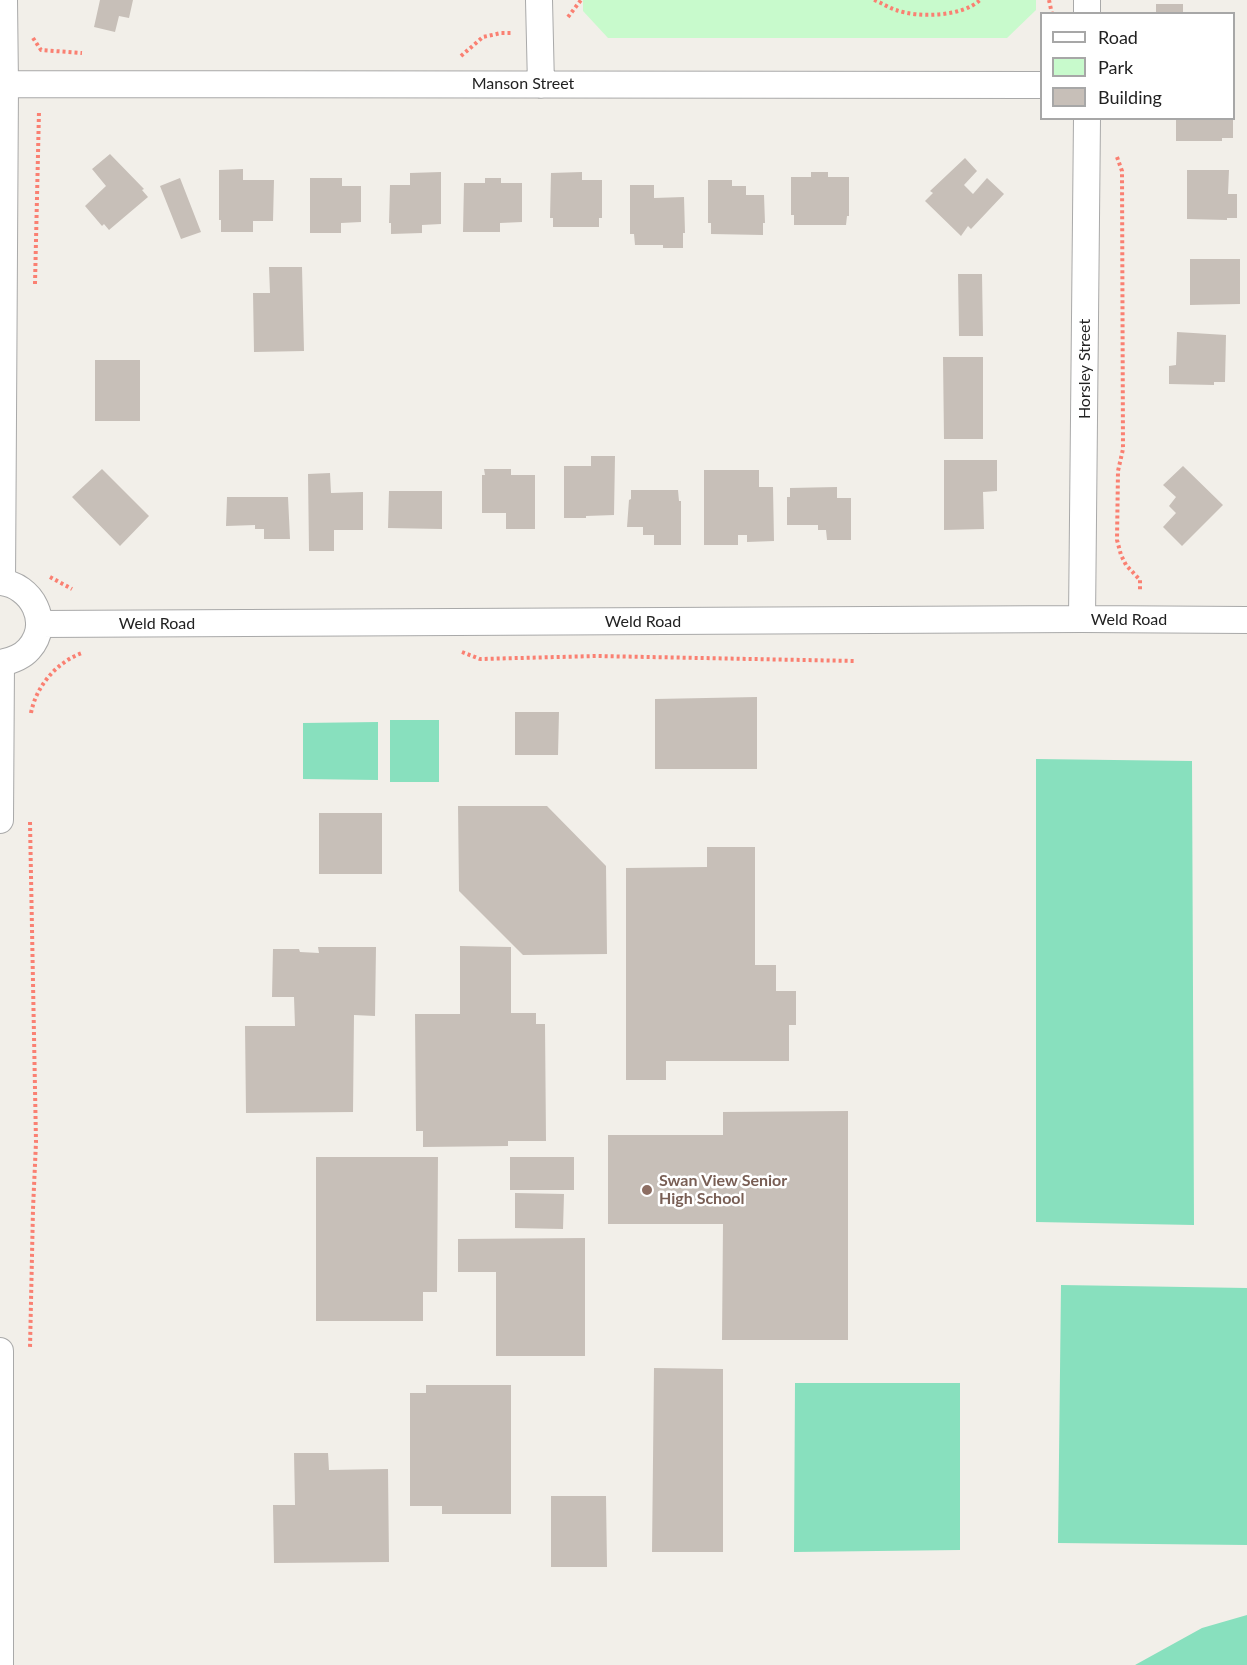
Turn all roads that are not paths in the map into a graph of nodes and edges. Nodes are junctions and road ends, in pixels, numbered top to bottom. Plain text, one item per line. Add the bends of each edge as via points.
1 (539, 0) edge
2 (3, 14) edge
3 (5, 84) junction
4 (541, 84) junction
5 (1040, 85) edge
6 (1087, 120) edge
7 (1, 582) edge
8 (1082, 619) junction
9 (1247, 620) edge
10 (39, 624) junction
11 (1, 663) edge
12 (0, 820) edge
13 (0, 1351) edge
14 (0, 1665) edge

1 - 4 street
2 - 3 street
3 - 4 street, Manson Street
3 - 7 street
4 - 5 street, Manson Street
6 - 8 street, Horsley Street
7 - 10 street via 26,593 35,604
8 - 9 street, Weld Road
8 - 10 street, Weld Road
10 - 11 street via 29,649
11 - 12 street
13 - 14 street

